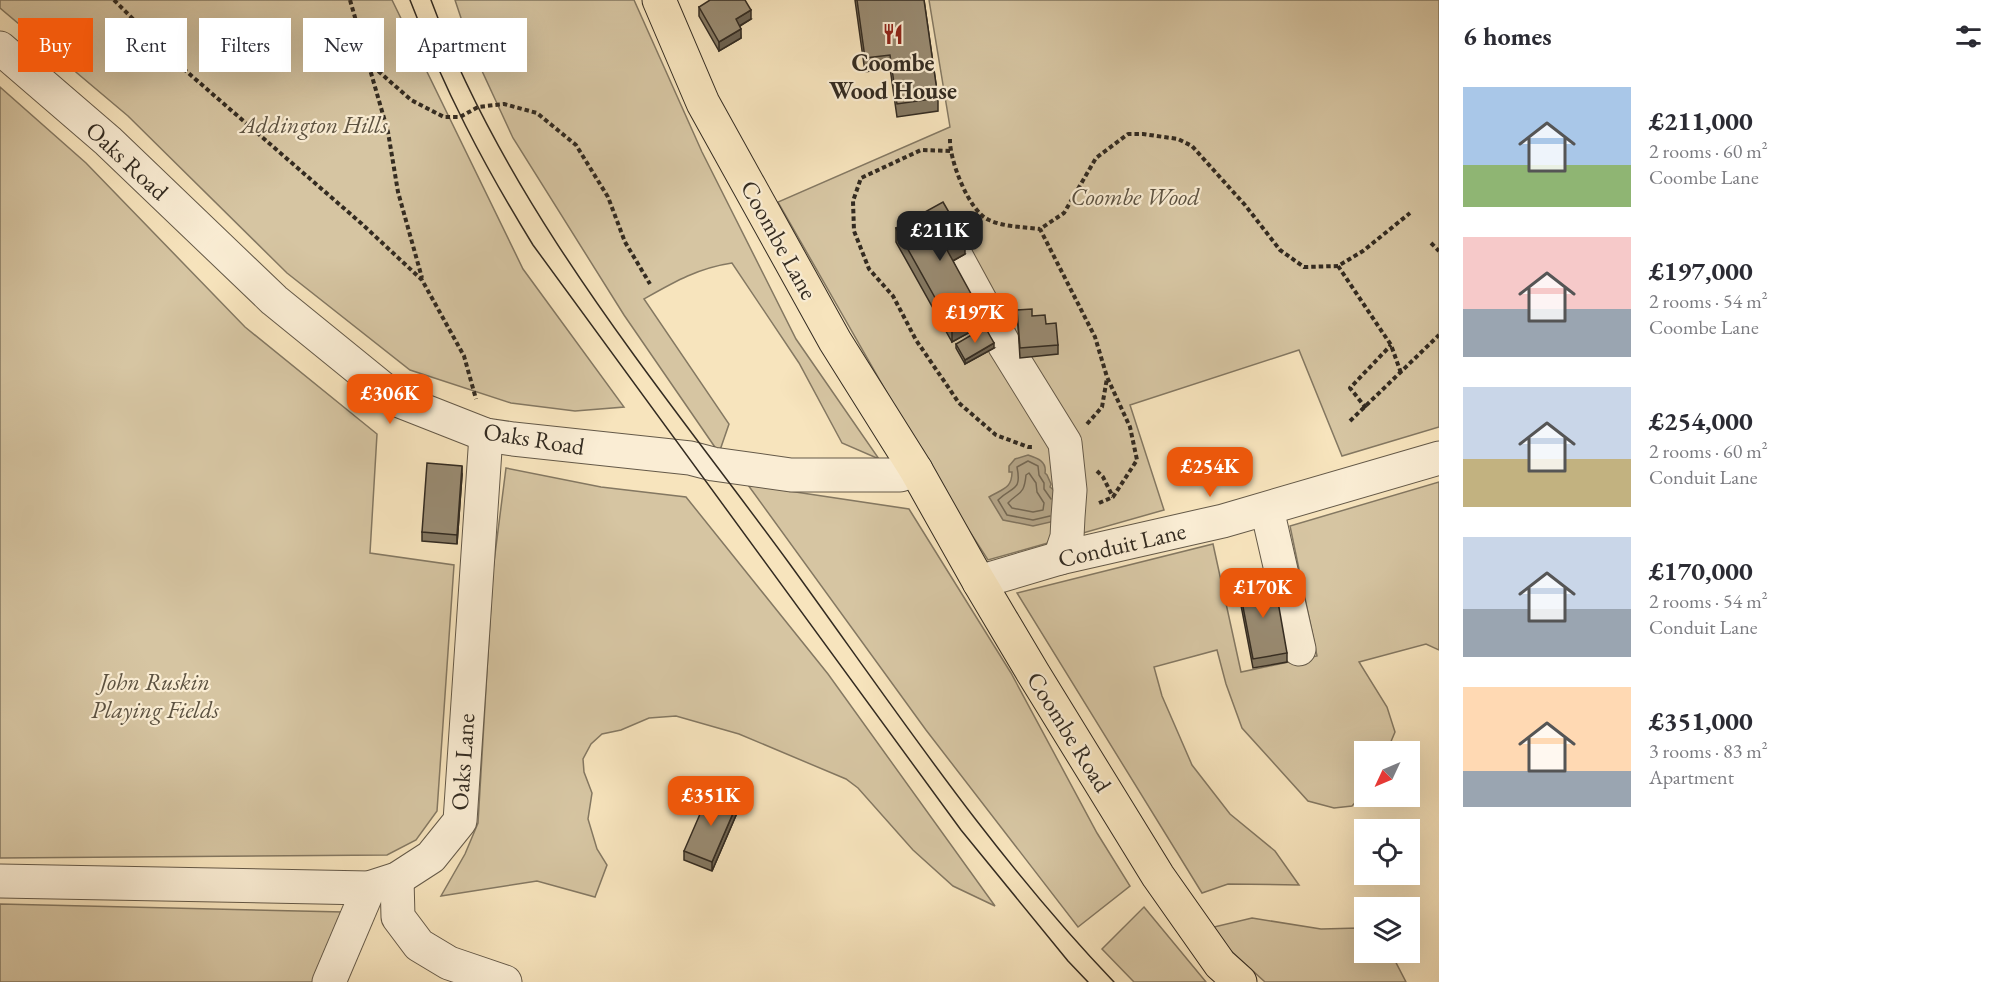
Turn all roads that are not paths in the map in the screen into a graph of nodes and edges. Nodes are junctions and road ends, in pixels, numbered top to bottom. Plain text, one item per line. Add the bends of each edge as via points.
1 (658, 0) edge
2 (0, 48) edge
3 (957, 258) edge
4 (486, 435) junction
5 (1439, 458) edge
6 (916, 470) junction
7 (1267, 509) junction
8 (1060, 558) junction
9 (979, 582) junction
10 (1299, 649) dead end
11 (0, 881) edge
12 (383, 883) junction
13 (329, 982) edge
14 (505, 982) edge
15 (1240, 982) edge

1 - 6 main road, Coombe Lane via 715,124 835,341
2 - 4 street, Oaks Road via 108,141 274,300 397,400
3 - 8 street via 1065,443 1070,490 1067,537
4 - 6 street, Oaks Road via 690,458 791,475 900,475
4 - 12 street, Oaks Lane via 460,821 431,857
5 - 7 street, Conduit Lane
6 - 9 main road, Coombe Road
7 - 8 street, Conduit Lane
7 - 10 street
8 - 9 street, Conduit Lane
9 - 15 main road, Coombe Road via 1158,876 1220,964
11 - 12 street
12 - 13 street
12 - 14 street via 398,917 419,945 449,963

